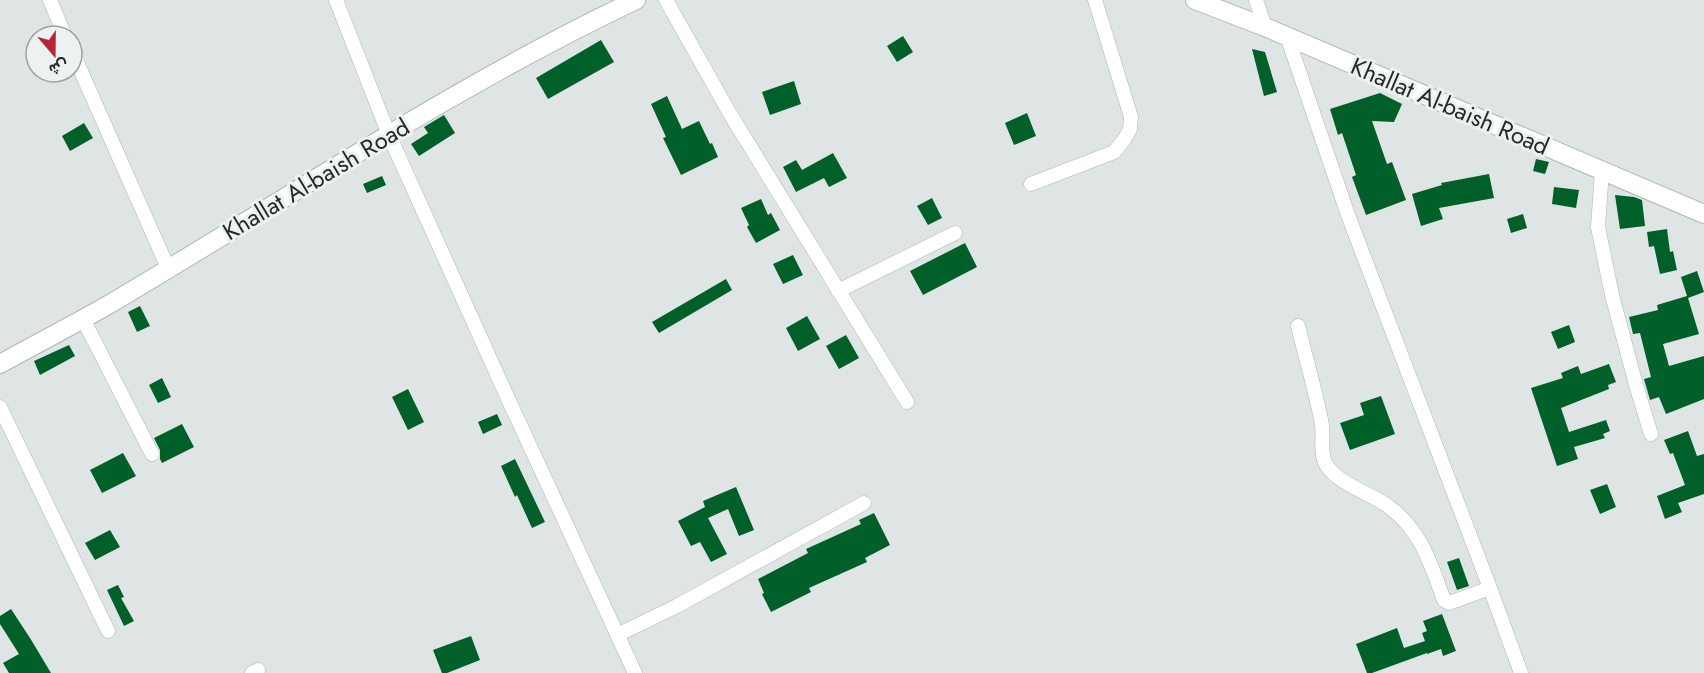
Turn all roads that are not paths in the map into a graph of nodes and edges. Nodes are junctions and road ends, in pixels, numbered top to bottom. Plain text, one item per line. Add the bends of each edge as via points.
1 (50, 0) edge
2 (336, 0) edge
3 (636, 0) edge
4 (666, 0) edge
5 (1095, 0) edge
6 (1195, 0) edge
7 (1256, 0) edge
8 (60, 24) edge
9 (1265, 27) junction
10 (1287, 36) junction
11 (84, 78) edge
12 (389, 135) junction
13 (1602, 170) junction
14 (1031, 184) dead end
15 (1704, 214) edge
16 (955, 233) dead end
17 (168, 268) junction
18 (838, 291) junction
19 (83, 319) junction
20 (1298, 326) dead end
21 (0, 364) edge
22 (907, 402) dead end
23 (0, 407) edge
24 (1651, 434) dead end
25 (152, 454) dead end
26 (864, 503) dead end
27 (1490, 588) junction
28 (108, 631) dead end
29 (617, 635) junction
30 (1519, 672) edge
31 (635, 673) edge

1 - 8 street
2 - 12 street
3 - 12 street, Khallat Al-baish Road via 530,54
4 - 18 street
5 - 14 street via 1131,117 1130,129 1114,152
6 - 9 street, Khallat Al-baish Road
7 - 9 street
9 - 10 street, Khallat Al-baish Road
10 - 13 street, Khallat Al-baish Road
10 - 27 street via 1348,215
11 - 17 street
12 - 17 street, Khallat Al-baish Road
12 - 29 street
13 - 15 street, Khallat Al-baish Road
13 - 24 street via 1598,227 1612,295
16 - 18 street
17 - 19 street, Khallat Al-baish Road
18 - 22 street
19 - 21 street, Khallat Al-baish Road
19 - 25 street
20 - 27 street via 1322,426 1327,466 1389,507 1412,528 1429,558 1444,600 1449,603
23 - 28 street
26 - 29 street
27 - 30 street
29 - 31 street

